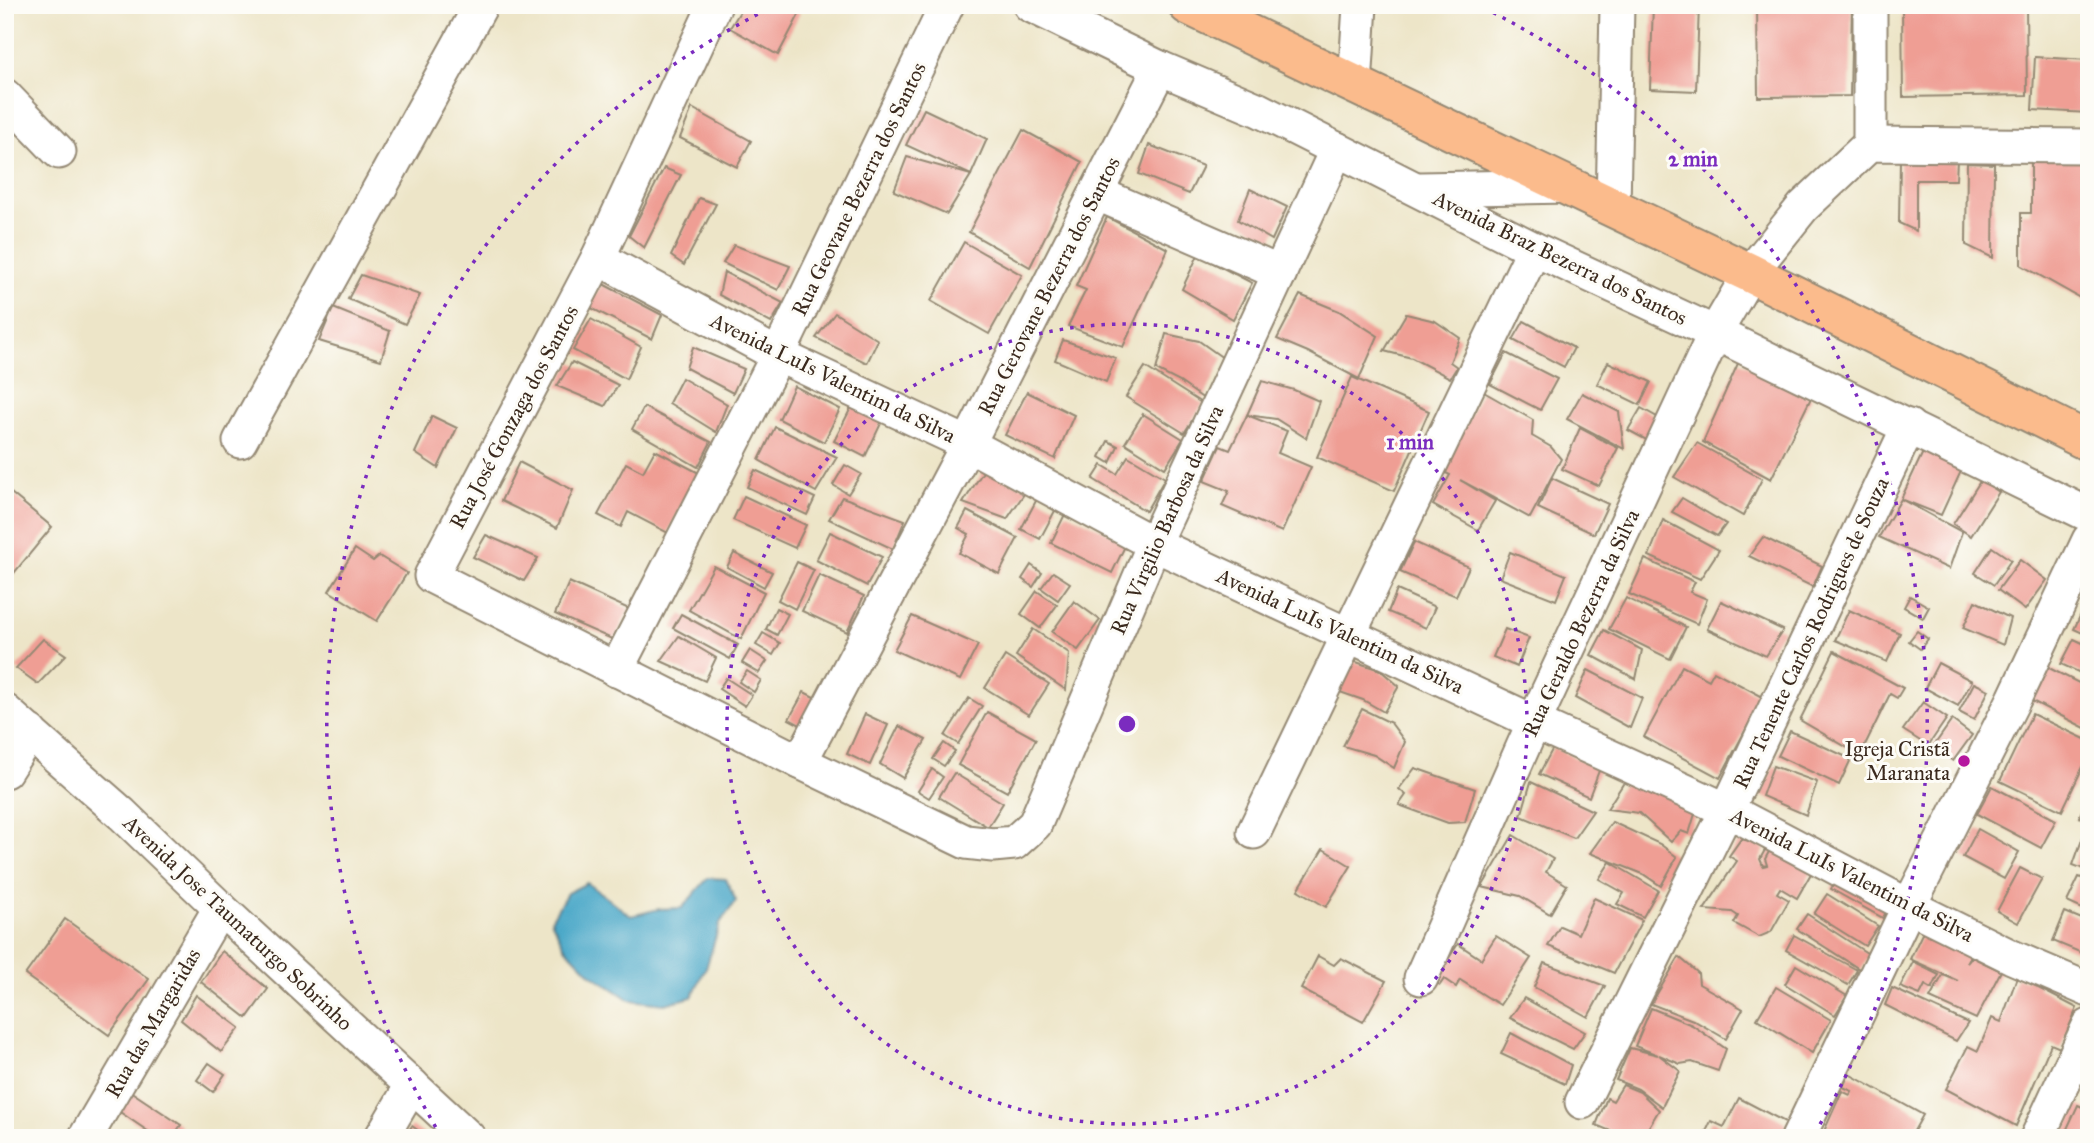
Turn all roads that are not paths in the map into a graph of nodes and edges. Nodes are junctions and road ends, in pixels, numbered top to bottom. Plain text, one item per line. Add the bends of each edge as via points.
1 (481, 5) edge
2 (715, 5) edge
3 (947, 5) edge
4 (1030, 5) edge
5 (1188, 5) edge
6 (1360, 5) edge
7 (1617, 5) edge
8 (1870, 5) edge
9 (1160, 68) junction
10 (1355, 86) junction
11 (5, 96) edge
12 (1870, 144) junction
13 (2089, 146) edge
14 (1338, 149) junction
15 (59, 152) dead end
16 (1569, 186) junction
17 (1418, 189) junction
18 (1096, 193) junction
19 (1613, 208) junction
20 (1534, 249) junction
21 (598, 258) junction
22 (1280, 272) junction
23 (1750, 273) junction
24 (1715, 332) junction
25 (778, 355) junction
26 (1909, 426) junction
27 (240, 441) dead end
28 (2089, 442) edge
29 (968, 444) junction
30 (2089, 515) edge
31 (2089, 540) edge
32 (1154, 544) junction
33 (1349, 634) junction
34 (617, 670) junction
35 (18, 721) edge
36 (1534, 722) junction
37 (800, 762) junction
38 (5, 771) edge
39 (1727, 810) junction
40 (1254, 832) dead end
41 (1909, 906) junction
42 (220, 908) junction
43 (1422, 978) dead end
44 (2089, 990) edge
45 (2089, 1026) edge
46 (412, 1085) junction
47 (1582, 1102) dead end
48 (86, 1138) edge
49 (381, 1138) edge
50 (469, 1138) edge
51 (1798, 1138) edge
52 (2037, 1138) edge

1 - 27 street
2 - 21 street, Rua José Gonzaga dos Santos
3 - 25 street, Rua Geovane Bezerra dos Santos
4 - 9 street, Avenida Braz Bezerra dos Santos
5 - 10 main road
6 - 10 street
7 - 19 street
8 - 12 street
9 - 14 street, Avenida Braz Bezerra dos Santos
9 - 18 street, Rua Gerovane Bezerra dos Santos
10 - 16 main road
11 - 15 street
12 - 13 street
12 - 23 street, Rua Geraldo Bezerra da Silva via 1803,207
14 - 17 street, Avenida Braz Bezerra dos Santos
14 - 22 street, Rua Virgilio Barbosa da Silva
16 - 17 street
16 - 19 main road
17 - 20 street, Avenida Braz Bezerra dos Santos
18 - 22 street
18 - 29 street, Rua Gerovane Bezerra dos Santos
19 - 23 main road
20 - 24 street, Avenida Braz Bezerra dos Santos
20 - 33 street
21 - 25 street, Avenida LuIs Valentim da Silva
21 - 34 street, Rua José Gonzaga dos Santos via 431,576
22 - 32 street, Rua Virgilio Barbosa da Silva
23 - 24 street, Rua Geraldo Bezerra da Silva
23 - 28 main road
24 - 26 street, Avenida Braz Bezerra dos Santos
24 - 36 street, Rua Geraldo Bezerra da Silva
25 - 29 street, Avenida LuIs Valentim da Silva
25 - 34 street, Rua Geovane Bezerra dos Santos
26 - 30 street, Avenida Braz Bezerra dos Santos
26 - 39 street, Rua Tenente Carlos Rodrigues de Souza
29 - 32 street, Avenida LuIs Valentim da Silva
29 - 37 street, Rua Gerovane Bezerra dos Santos
31 - 41 street
32 - 33 street, Avenida LuIs Valentim da Silva
32 - 37 street, Rua Virgilio Barbosa da Silva via 1035,824 1014,843 966,842
33 - 36 street, Avenida LuIs Valentim da Silva
33 - 40 street
34 - 37 street
35 - 38 street
35 - 42 street, Avenida Jose Taumaturgo Sobrinho
36 - 39 street, Avenida LuIs Valentim da Silva
36 - 43 street, Rua Geraldo Bezerra da Silva
39 - 41 street, Avenida LuIs Valentim da Silva
39 - 47 street, Rua Tenente Carlos Rodrigues de Souza
41 - 44 street, Avenida LuIs Valentim da Silva
41 - 51 street
42 - 46 street, Avenida Jose Taumaturgo Sobrinho
42 - 48 street, Rua das Margaridas
45 - 52 street
46 - 49 street
46 - 50 street, Avenida Jose Taumaturgo Sobrinho

